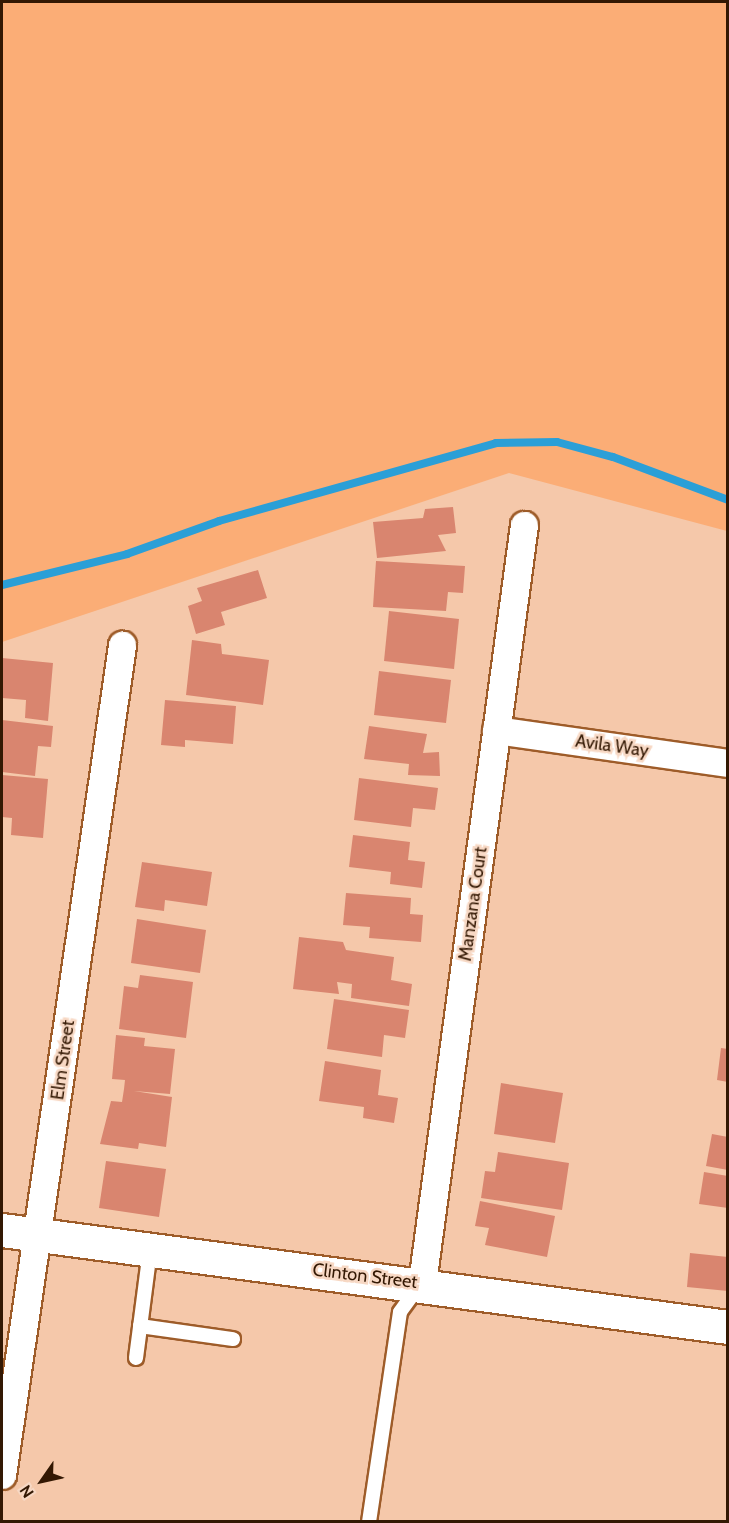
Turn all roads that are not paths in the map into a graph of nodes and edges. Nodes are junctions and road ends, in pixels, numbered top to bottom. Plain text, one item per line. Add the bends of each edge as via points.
1 (524, 525) dead end
2 (122, 645) dead end
3 (496, 730) junction
4 (728, 763) edge
5 (2, 1230) edge
6 (38, 1235) junction
7 (150, 1249) junction
8 (422, 1283) junction
9 (140, 1326) junction
10 (728, 1327) edge
11 (233, 1339) dead end
12 (136, 1358) dead end
13 (2, 1475) edge
14 (369, 1521) edge

1 - 3 street, Manzana Court
2 - 6 street, Elm Street
3 - 4 street, Avila Way
3 - 8 street, Manzana Court
5 - 6 street, Clinton Street
6 - 7 street, Clinton Street
6 - 13 street, Elm Street
7 - 8 street, Clinton Street
7 - 9 lane
8 - 10 street, Clinton Street
8 - 14 lane via 400,1312
9 - 11 lane
9 - 12 lane

